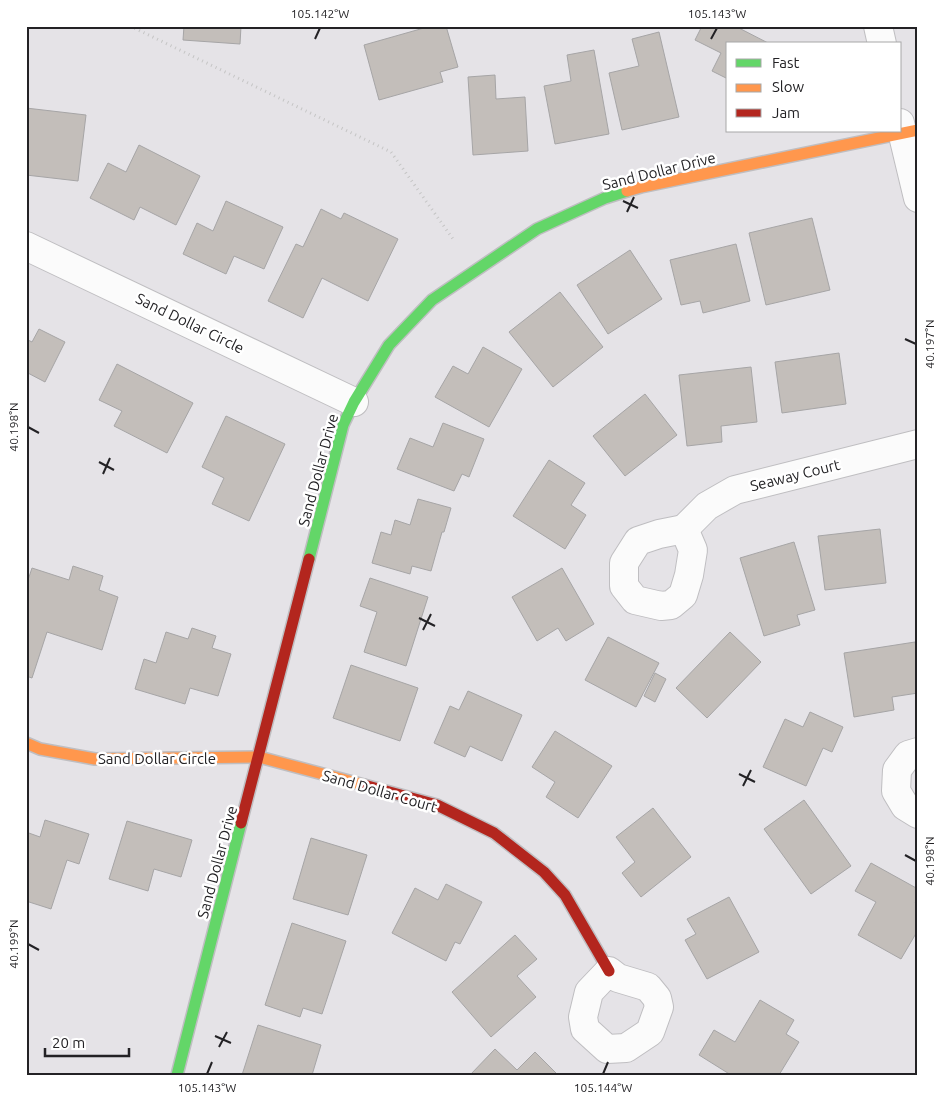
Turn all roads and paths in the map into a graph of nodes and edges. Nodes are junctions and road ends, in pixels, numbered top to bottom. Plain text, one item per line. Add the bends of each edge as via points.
1 (130, 26) edge
2 (878, 26) edge
3 (882, 42) edge
4 (907, 129) edge
5 (893, 132) edge
6 (918, 198) edge
7 (453, 238) dead end
8 (26, 246) edge
9 (354, 402) junction
10 (918, 444) edge
11 (684, 529) dead end
12 (26, 743) edge
13 (918, 752) edge
14 (259, 758) junction
15 (918, 814) edge
16 (609, 971) dead end
17 (177, 1075) edge

1 - 7 path via 391,152
2 - 3 street
4 - 6 street
5 - 9 street, Sand Dollar Drive via 641,187 605,198 537,229 432,300 389,345
8 - 9 street, Sand Dollar Circle
9 - 14 street, Sand Dollar Drive via 344,425
10 - 11 street, Seaway Court via 735,490 707,506
12 - 14 street, Sand Dollar Circle via 40,749 95,759
13 - 15 street via 908,755 897,770 896,791 905,806
14 - 16 street, Sand Dollar Court via 437,805 494,833 544,872 565,895
14 - 17 street, Sand Dollar Drive

